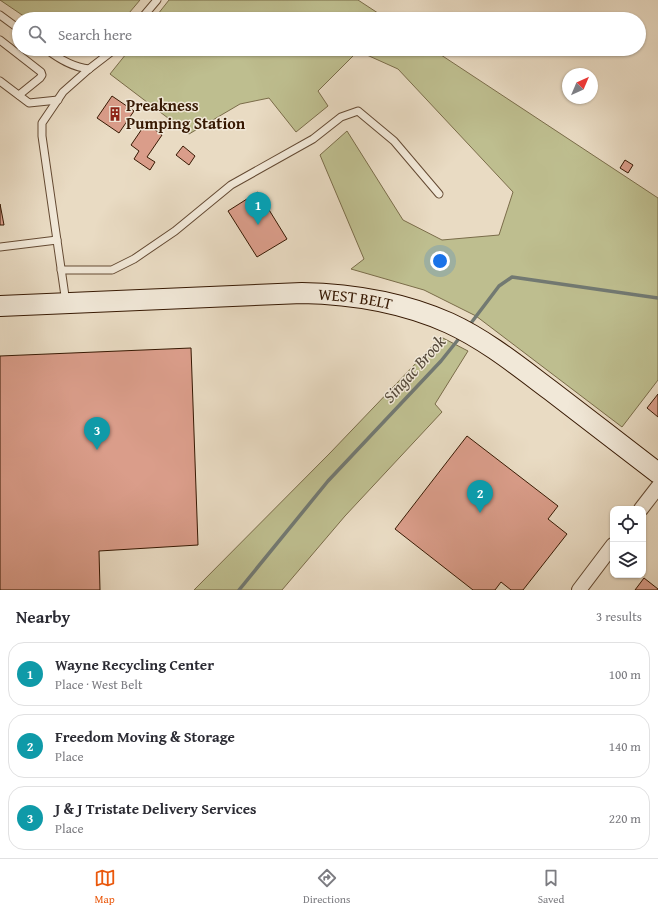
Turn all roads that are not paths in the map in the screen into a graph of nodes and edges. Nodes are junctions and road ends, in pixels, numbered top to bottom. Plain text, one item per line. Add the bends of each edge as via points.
1 (157, 0) edge
2 (147, 12) edge
3 (0, 15) edge
4 (12, 24) edge
5 (0, 40) edge
6 (12, 49) edge
7 (20, 56) edge
8 (55, 56) edge
9 (106, 56) edge
10 (89, 69) junction
11 (0, 80) edge
12 (19, 95) junction
13 (58, 100) junction
14 (438, 194) dead end
15 (57, 240) junction
16 (0, 247) edge
17 (61, 270) junction
18 (66, 303) junction
19 (0, 306) edge
20 (658, 473) edge
21 (658, 487) edge
22 (643, 506) edge
23 (610, 549) edge
24 (579, 590) edge

1 - 2 lane
3 - 4 lane
5 - 6 lane
7 - 12 lane via 42,75
8 - 10 lane via 77,67
9 - 10 lane
10 - 13 lane via 63,92
11 - 12 lane
12 - 13 lane via 29,103
13 - 15 lane via 42,123
14 - 17 lane via 394,141 358,111 341,117 313,139 230,185 175,231 134,259 112,270
15 - 16 lane
15 - 17 lane
17 - 18 lane
18 - 19 main road, WEST BELT
18 - 20 main road, WEST BELT via 280,293 324,293 388,302 450,324 479,339
21 - 22 street
23 - 24 street

